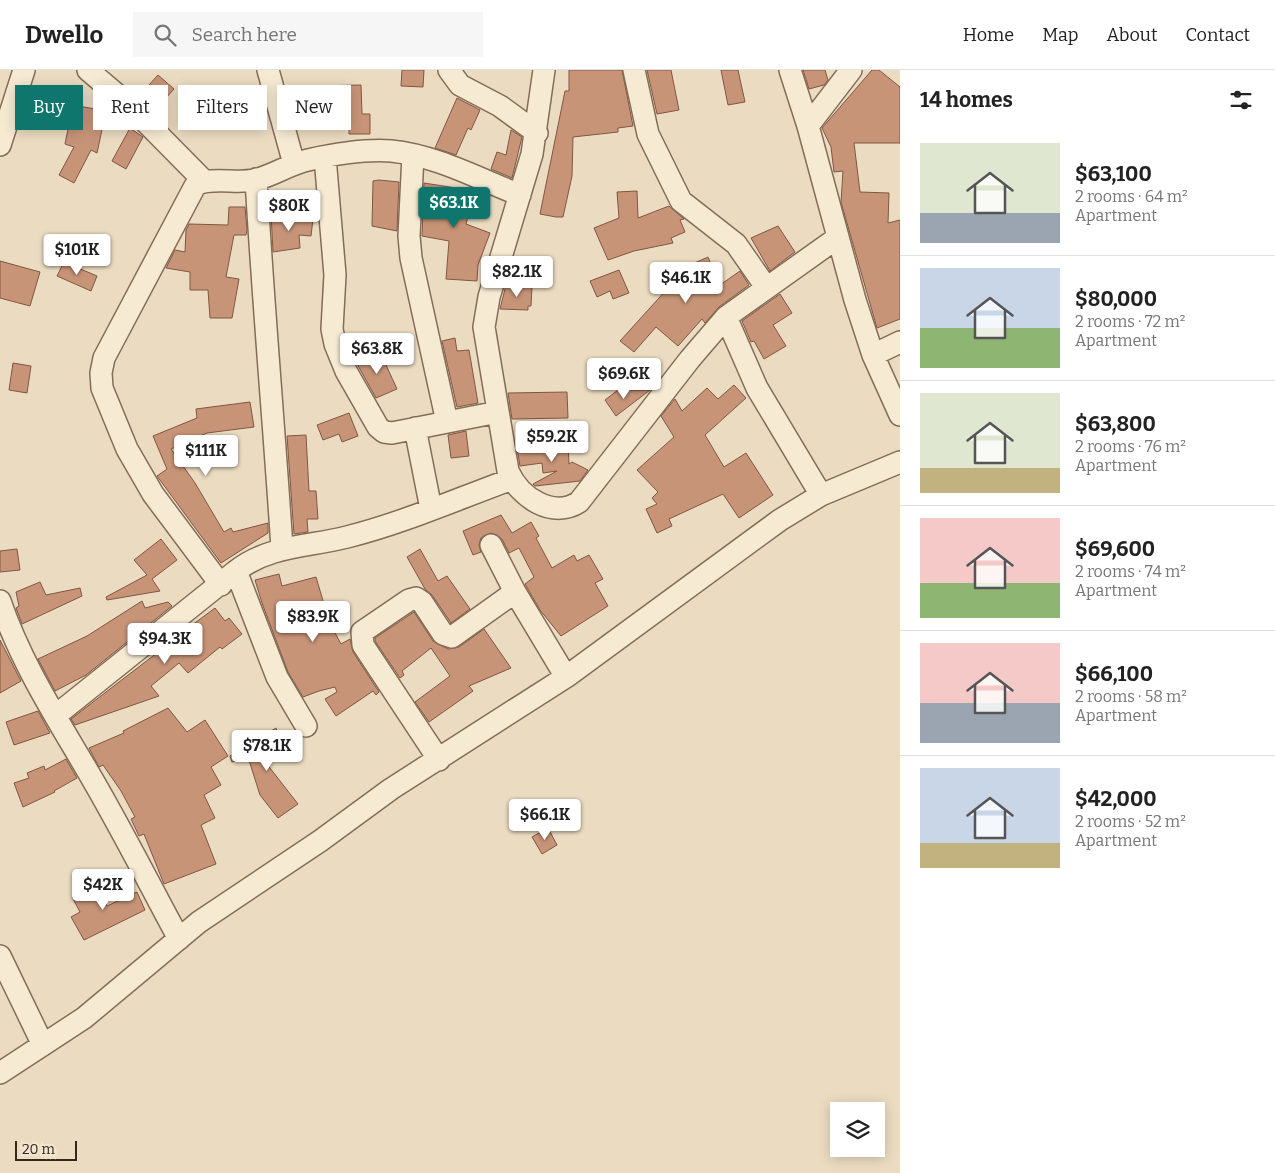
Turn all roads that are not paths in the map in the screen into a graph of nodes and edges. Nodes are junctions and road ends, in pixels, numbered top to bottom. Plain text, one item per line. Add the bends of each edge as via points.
1 (24, 70) edge
2 (88, 70) edge
3 (268, 70) edge
4 (449, 70) edge
5 (544, 70) edge
6 (634, 70) edge
7 (790, 70) edge
8 (851, 70) edge
9 (808, 126) junction
10 (537, 133) junction
11 (0, 145) edge
12 (414, 155) junction
13 (325, 157) junction
14 (294, 164) junction
15 (256, 179) junction
16 (204, 181) junction
17 (520, 195) junction
18 (837, 238) junction
19 (766, 286) junction
20 (726, 317) junction
21 (900, 342) edge
22 (873, 355) junction
23 (498, 412) junction
24 (900, 415) edge
25 (447, 422) junction
26 (415, 428) junction
27 (900, 462) edge
28 (512, 478) junction
29 (821, 496) junction
30 (431, 509) junction
31 (491, 545) dead end
32 (282, 548) junction
33 (228, 578) junction
34 (515, 592) junction
35 (0, 601) edge
36 (566, 677) junction
37 (55, 716) junction
38 (306, 726) dead end
39 (439, 760) junction
40 (179, 939) junction
41 (0, 956) edge
42 (43, 1045) junction
43 (0, 1073) edge

1 - 11 street
2 - 16 street via 129,105
3 - 14 street
4 - 10 street via 460,85 500,106
5 - 10 street
6 - 19 street via 648,134 682,201 736,244
7 - 9 street
8 - 9 street
9 - 18 street
10 - 17 street
12 - 13 street via 369,151
12 - 17 street
12 - 25 street via 409,236 411,258
13 - 14 street
13 - 26 street via 335,282 332,330 339,358 381,430 392,433
14 - 15 street
15 - 16 street
15 - 32 street
16 - 33 street via 195,186 104,358 101,373 107,403 141,475
17 - 23 street via 485,312 485,343
18 - 19 street
18 - 22 street
19 - 20 street
20 - 28 street via 579,502 561,510 543,506 521,490
20 - 29 street via 757,388
21 - 22 street
22 - 24 street
23 - 25 street
23 - 28 street
25 - 26 street
26 - 30 street
27 - 29 street
28 - 30 street
29 - 36 street via 780,520
30 - 32 street via 346,537
31 - 34 street
32 - 33 street via 258,556
33 - 37 street
33 - 38 street via 277,677
34 - 36 street
34 - 39 street via 452,637 443,634 416,598 362,632 363,644
35 - 37 street via 10,631
36 - 39 street
37 - 40 street
39 - 40 street via 392,789
40 - 42 street via 84,1018
41 - 42 street
42 - 43 street

